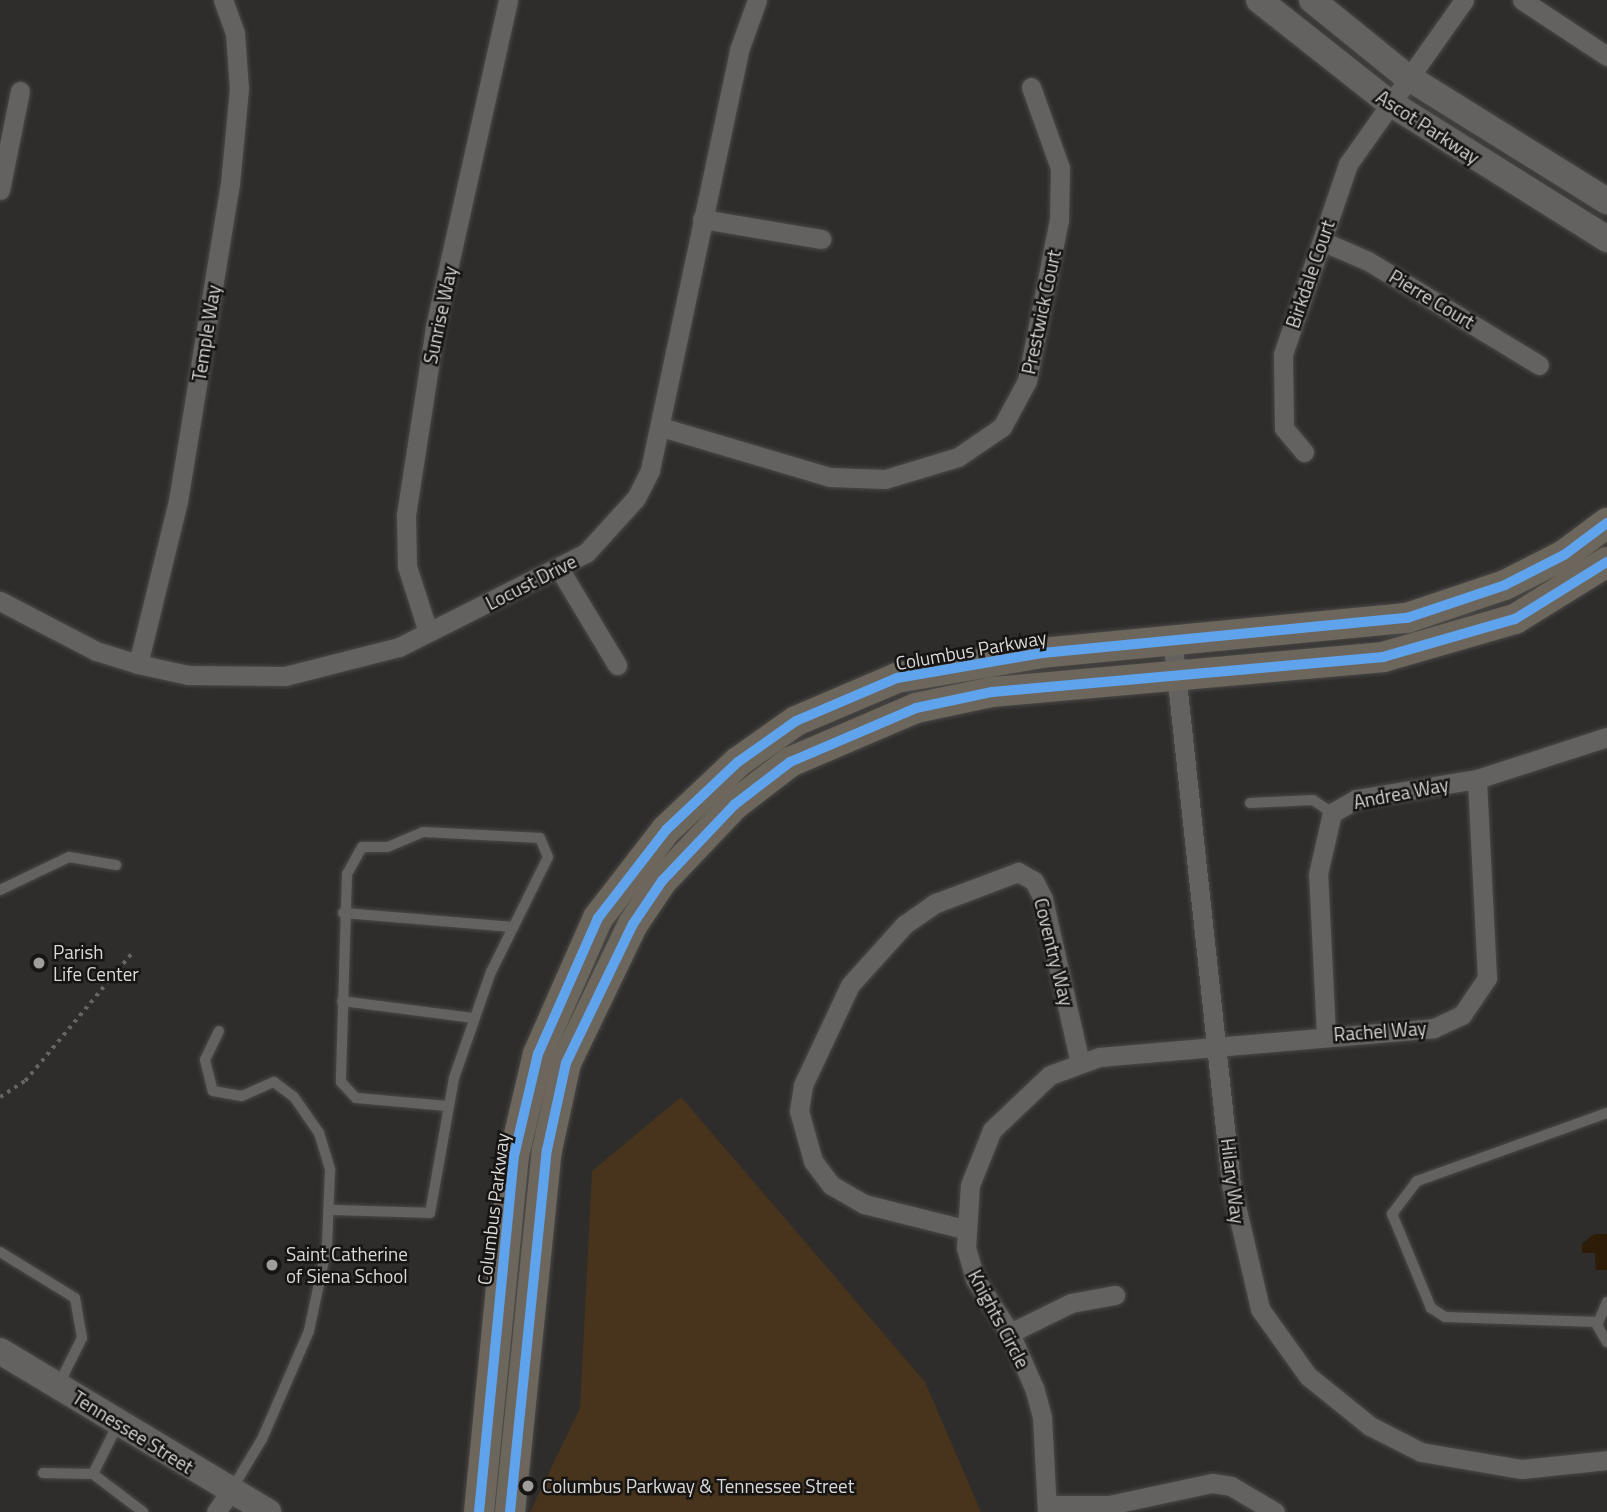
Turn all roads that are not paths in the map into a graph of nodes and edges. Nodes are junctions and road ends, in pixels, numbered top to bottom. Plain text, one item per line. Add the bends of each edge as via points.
1 (223, 0) edge
2 (508, 0) edge
3 (757, 0) edge
4 (1259, 0) edge
5 (1312, 0) edge
6 (1464, 0) edge
7 (1522, 0) edge
8 (1607, 56) edge
9 (1406, 76) junction
10 (1031, 86) dead end
11 (20, 91) dead end
12 (1387, 101) junction
13 (0, 190) edge
14 (1607, 201) edge
15 (702, 219) junction
16 (821, 239) dead end
17 (1607, 239) edge
18 (1322, 241) junction
19 (1539, 365) dead end
20 (661, 426) junction
21 (1304, 452) dead end
22 (1607, 523) edge
23 (1607, 562) edge
24 (560, 570) junction
25 (0, 601) edge
26 (428, 632) junction
27 (1173, 645) junction
28 (138, 664) junction
29 (617, 665) dead end
30 (1177, 678) junction
31 (1606, 739) edge
32 (1477, 779) junction
33 (1250, 803) dead end
34 (1332, 813) junction
35 (116, 865) dead end
36 (0, 890) edge
37 (343, 913) junction
38 (513, 927) junction
39 (342, 1001) junction
40 (473, 1018) junction
41 (219, 1031) dead end
42 (1326, 1035) junction
43 (1219, 1048) junction
44 (1080, 1063) junction
45 (448, 1106) junction
46 (1607, 1112) edge
47 (330, 1210) junction
48 (964, 1229) junction
49 (0, 1252) edge
50 (1115, 1295) dead end
51 (1607, 1302) edge
52 (1598, 1322) junction
53 (1010, 1333) junction
54 (1607, 1342) edge
55 (0, 1351) edge
56 (58, 1385) junction
57 (118, 1424) junction
58 (1607, 1461) edge
59 (43, 1473) dead end
60 (93, 1474) junction
61 (223, 1502) edge
62 (1047, 1508) edge
63 (143, 1512) edge
64 (268, 1512) edge
65 (479, 1512) edge
66 (510, 1512) edge
67 (1275, 1512) edge

1 - 28 street, Temple Way via 235,33 239,89 230,184 178,501
2 - 26 street, Sunrise Way via 435,327 406,515 407,566
3 - 15 street, Locust Drive via 739,50
4 - 12 main road, Ascot Parkway
5 - 9 main road, Ascot Parkway
6 - 9 street, Birkdale Court
7 - 8 street
9 - 12 street, Birkdale Court
9 - 14 main road, Ascot Parkway
10 - 20 street, Prestwick Court via 1060,168 1059,220 1027,381 1002,426 958,457 885,480 830,477
11 - 13 street
12 - 17 main road, Ascot Parkway
12 - 18 street, Birkdale Court via 1348,164
15 - 16 street
15 - 20 street, Locust Drive
18 - 19 street, Pierre Court via 1368,261
18 - 21 street, Birkdale Court via 1280,382 1284,428
20 - 24 street, Locust Drive via 636,498 586,553
22 - 27 main road, Columbus Parkway via 1505,585 1420,615
23 - 30 main road via 1515,619 1451,640 1383,656
24 - 26 street, Locust Drive
24 - 29 street
25 - 28 street, Locust Drive via 96,651
26 - 28 street, Locust Drive via 399,647 285,676 199,676
27 - 30 street, Hilary Way
27 - 65 main road, Columbus Parkway via 1042,653 897,678 796,721 738,762 666,830 598,918 538,1054 514,1156
30 - 43 street, Hilary Way
30 - 66 main road via 992,692 867,725 790,762 734,805 662,881 590,1003 566,1063 547,1150
31 - 32 street, Andrea Way
32 - 34 street, Andrea Way via 1356,799
32 - 42 street, Rachel Way via 1488,951 1482,993 1462,1015 1434,1028
33 - 34 lane via 1313,800
34 - 42 street, Andrea Way via 1318,874
35 - 36 lane via 69,857
37 - 38 lane
37 - 38 lane via 347,874 362,847 387,847 423,832 540,838 548,857
37 - 39 lane
38 - 40 lane
39 - 40 lane
39 - 45 lane via 341,1082 347,1094
40 - 45 lane
41 - 47 lane via 205,1060 209,1085 231,1096 274,1082 294,1097 324,1145
42 - 43 street, Rachel Way
43 - 44 street, Knights Circle via 1135,1052
43 - 58 street, Hilary Way via 1244,1259 1260,1309 1308,1376 1370,1426 1421,1452 1522,1469
44 - 48 street, Knights Circle via 1029,1091 992,1130 970,1185
44 - 48 street, Coventry Way via 1043,899 1034,881 1018,872 936,903 904,925 850,985 803,1085 799,1111 813,1161 831,1185 864,1204
45 - 47 lane via 443,1164 430,1213
46 - 52 lane via 1417,1181 1392,1214 1431,1308 1446,1317
47 - 61 lane via 322,1279 302,1352
48 - 53 street, Knights Circle via 975,1279
49 - 56 lane via 75,1298 82,1338
50 - 53 street via 1071,1303
51 - 52 lane
52 - 54 lane
53 - 62 street, Knights Circle via 1042,1417
55 - 56 main road, Tennessee Street
56 - 57 main road, Tennessee Street
57 - 60 lane
57 - 61 main road, Tennessee Street
59 - 60 lane
60 - 63 lane
61 - 64 main road, Tennessee Street
62 - 67 street via 1110,1505 1212,1483 1231,1486

